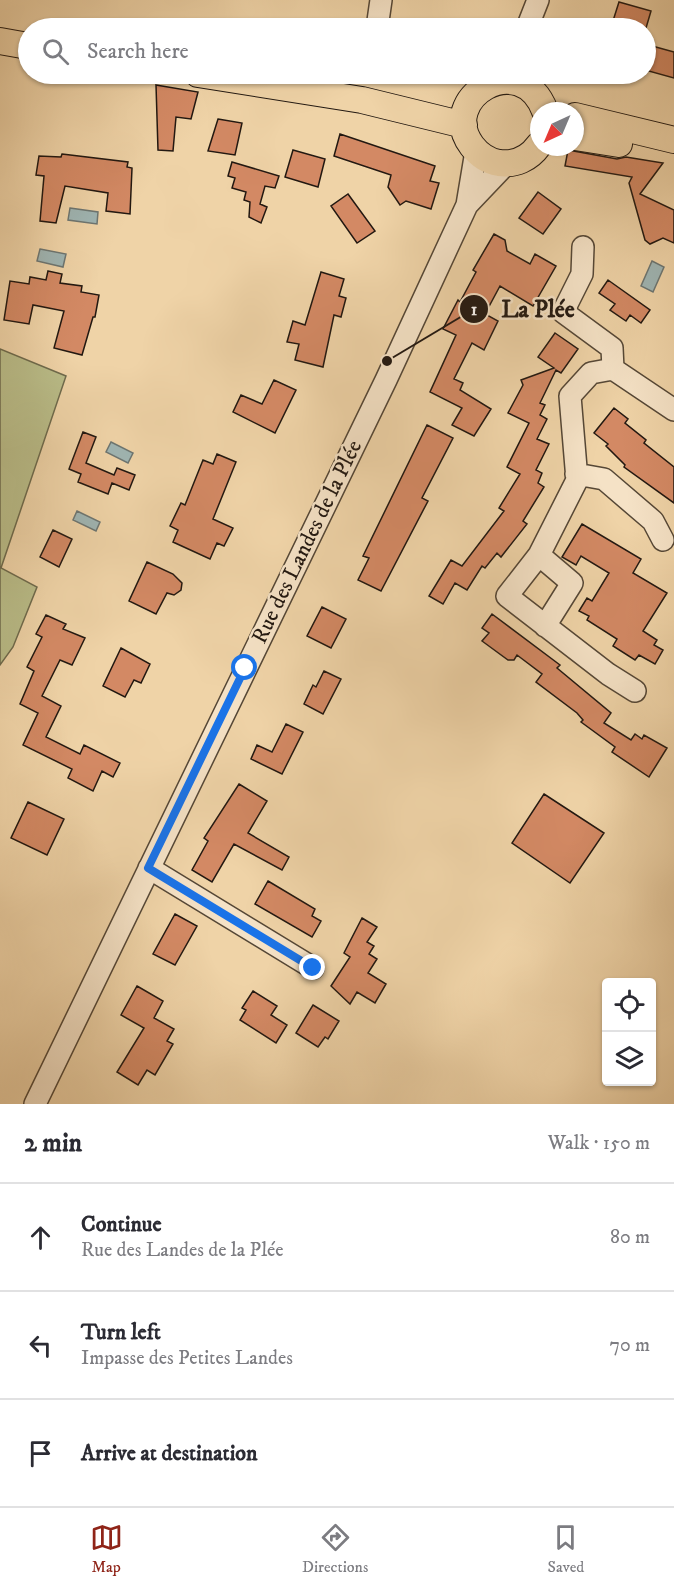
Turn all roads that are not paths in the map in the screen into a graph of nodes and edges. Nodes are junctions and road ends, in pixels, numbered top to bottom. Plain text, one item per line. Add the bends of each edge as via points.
1 (381, 0) edge
2 (538, 0) edge
3 (378, 18) edge
4 (532, 18) edge
5 (0, 41) edge
6 (18, 44) edge
7 (258, 84) edge
8 (488, 84) edge
9 (521, 84) edge
10 (543, 97) edge
11 (465, 116) junction
12 (584, 118) edge
13 (584, 138) edge
14 (674, 140) edge
15 (476, 151) junction
16 (674, 152) edge
17 (530, 155) edge
18 (506, 164) junction
19 (467, 205) junction
20 (584, 247) dead end
21 (613, 369) junction
22 (674, 410) edge
23 (576, 474) junction
24 (663, 540) dead end
25 (539, 555) junction
26 (545, 626) junction
27 (635, 691) dead end
28 (148, 868) junction
29 (313, 968) dead end
30 (35, 1104) edge

1 - 3 street
2 - 4 street
5 - 6 main road
7 - 11 main road
8 - 11 main road via 473,96
9 - 10 main road
11 - 15 main road via 468,140
12 - 14 main road
13 - 16 main road
15 - 18 main road via 491,162
15 - 19 street, Rue des Landes de la Plée
17 - 18 main road
18 - 19 street, Rue des Landes de la Plée
19 - 28 street, Rue des Landes de la Plée
20 - 21 street via 582,274 563,312 612,348
21 - 22 street
21 - 23 street via 591,372 570,396
23 - 24 street via 604,479 653,521
23 - 25 street via 577,480
25 - 26 street via 572,583
25 - 26 street via 507,596
26 - 27 street
28 - 29 street
28 - 30 street, Rue des Landes de la Plée

